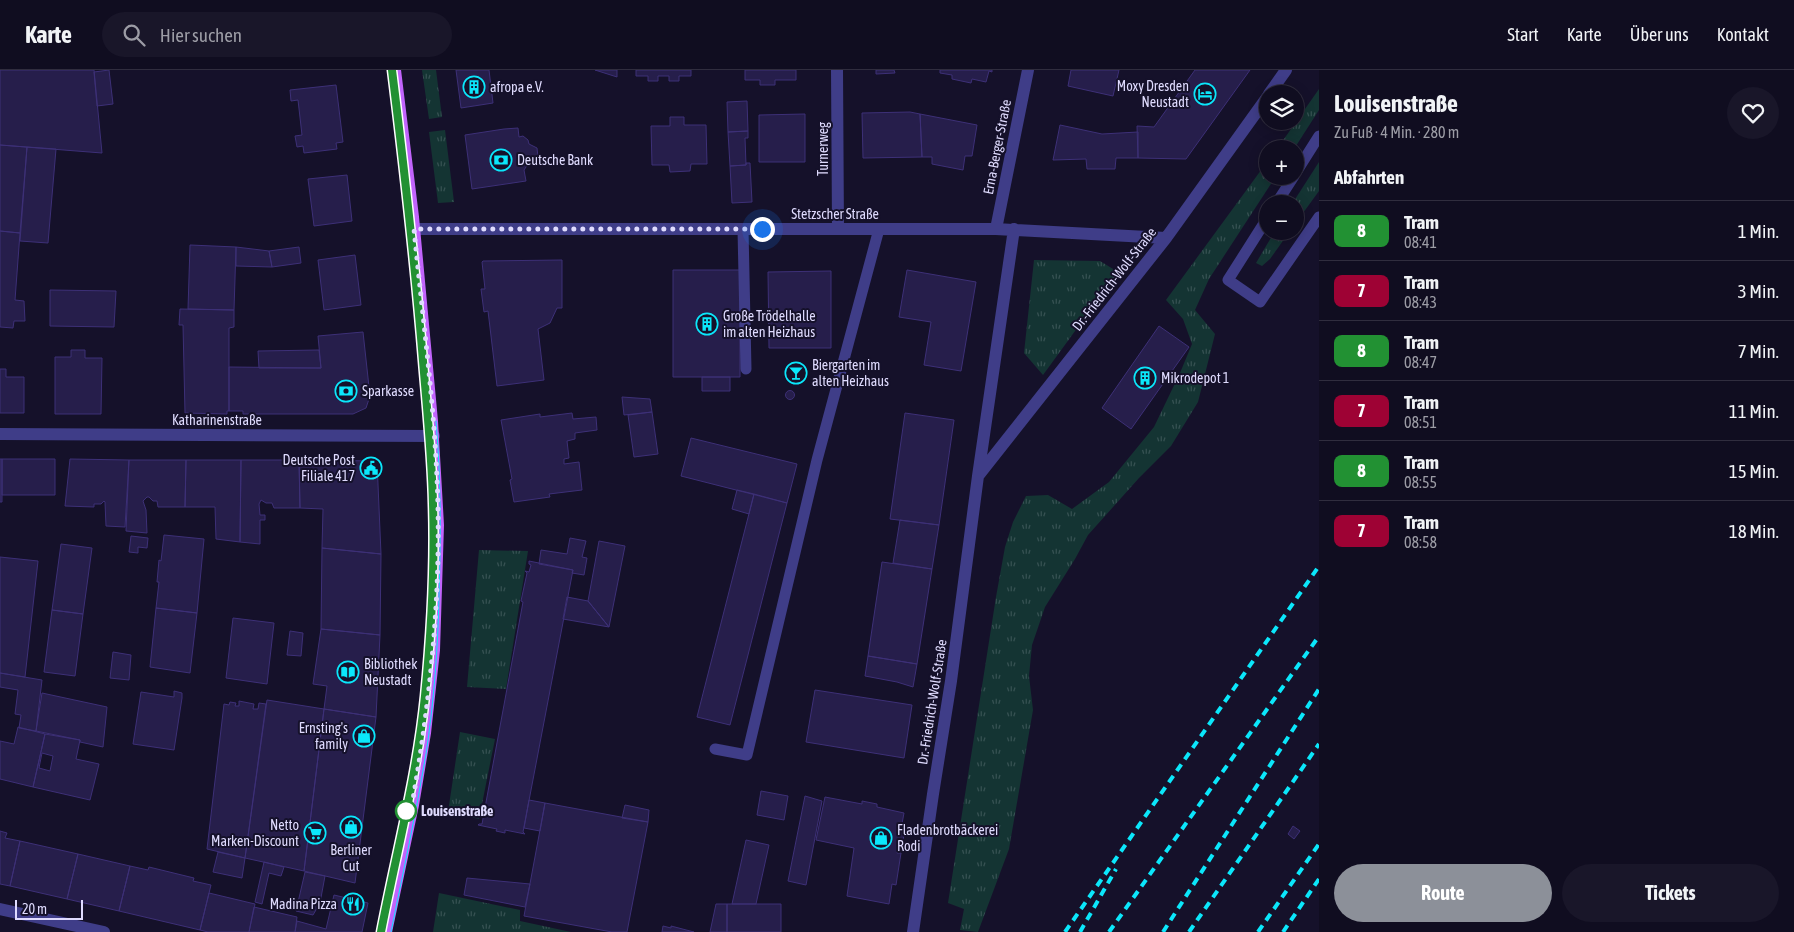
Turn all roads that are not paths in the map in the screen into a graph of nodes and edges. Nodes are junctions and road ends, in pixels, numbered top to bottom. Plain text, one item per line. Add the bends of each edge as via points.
1 (395, 70) edge
2 (837, 70) edge
3 (1028, 70) edge
4 (1286, 70) edge
5 (1275, 85) edge
6 (1259, 108) edge
7 (1319, 136) edge
8 (1304, 159) edge
9 (1318, 219) edge
10 (414, 229) junction
11 (743, 229) junction
12 (838, 229) junction
13 (879, 229) junction
14 (996, 229) junction
15 (1014, 229) junction
16 (1259, 231) edge
17 (1166, 238) junction
18 (1304, 239) edge
19 (1303, 240) edge
20 (746, 370) dead end
21 (0, 434) edge
22 (434, 436) junction
23 (978, 476) junction
24 (715, 749) dead end
25 (0, 909) edge
26 (104, 932) edge
27 (386, 932) edge
28 (913, 932) edge

1 - 10 main road
2 - 12 street, Turnerweg
3 - 14 street, Erna-Berger-Straße
4 - 5 street, Dr.-Friedrich-Wolf-Straße
6 - 17 street, Dr.-Friedrich-Wolf-Straße
7 - 8 lane
9 - 18 lane
10 - 11 street, Stetzscher Straße
10 - 22 main road
11 - 12 street, Stetzscher Straße
11 - 20 lane
12 - 13 street, Stetzscher Straße
13 - 14 street, Stetzscher Straße
13 - 24 lane via 818,460 748,755
14 - 15 street, Stetzscher Straße
15 - 17 street, Stetzscher Straße
15 - 23 street, Dr.-Friedrich-Wolf-Straße
16 - 19 lane via 1228,280 1260,302
17 - 23 street, Dr.-Friedrich-Wolf-Straße
21 - 22 street, Katharinenstraße
22 - 27 main road via 438,516 434,650 425,733
23 - 28 street, Dr.-Friedrich-Wolf-Straße
25 - 26 street

